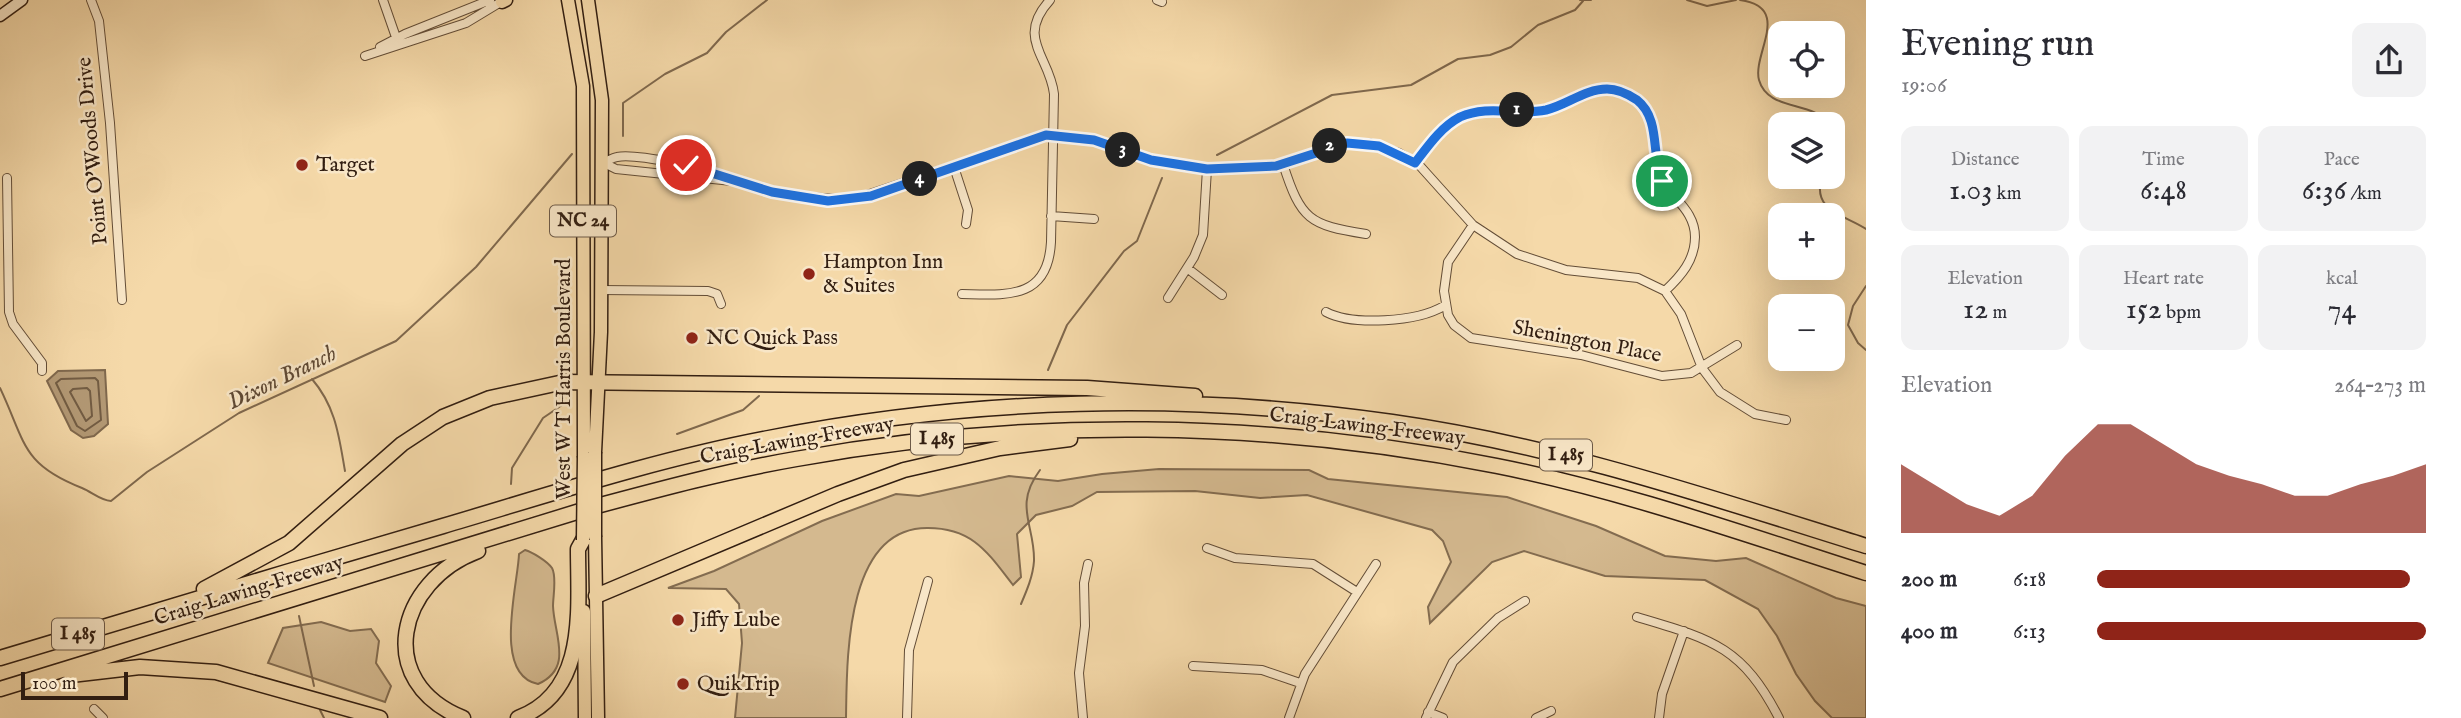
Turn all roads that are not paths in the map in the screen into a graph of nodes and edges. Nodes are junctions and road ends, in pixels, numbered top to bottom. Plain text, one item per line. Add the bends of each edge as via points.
1 (22, 0) edge
2 (91, 0) edge
3 (383, 0) edge
4 (500, 0) edge
5 (588, 0) edge
6 (1050, 0) edge
7 (568, 1) edge
8 (0, 16) edge
9 (583, 93) junction
10 (1052, 135) junction
11 (603, 163) junction
12 (1415, 163) junction
13 (1283, 164) junction
14 (954, 167) junction
15 (1207, 169) junction
16 (7, 178) dead end
17 (1051, 216) junction
18 (1094, 219) dead end
19 (966, 223) dead end
20 (1473, 225) junction
21 (1366, 234) dead end
22 (3, 241) edge
23 (1187, 268) junction
24 (601, 290) junction
25 (1665, 291) junction
26 (962, 294) dead end
27 (1222, 295) dead end
28 (1168, 298) dead end
29 (122, 300) dead end
30 (721, 304) dead end
31 (1444, 306) junction
32 (1326, 312) dead end
33 (1737, 345) dead end
34 (1702, 368) junction
35 (42, 371) dead end
36 (592, 384) junction
37 (1265, 408) junction
38 (1786, 420) dead end
39 (1174, 430) junction
40 (512, 533) junction
41 (589, 538) junction
42 (1862, 545) edge
43 (1207, 548) dead end
44 (1088, 564) dead end
45 (1376, 564) dead end
46 (1865, 573) edge
47 (928, 581) dead end
48 (1357, 592) junction
49 (596, 596) junction
50 (1525, 601) dead end
51 (155, 611) junction
52 (1637, 617) dead end
53 (1684, 631) junction
54 (0, 658) edge
55 (1193, 666) dead end
56 (24, 682) junction
57 (1300, 683) junction
58 (0, 689) edge
59 (94, 709) dead end
60 (1551, 711) dead end
61 (1427, 715) edge
62 (103, 718) edge
63 (380, 718) edge
64 (463, 718) edge
65 (518, 718) edge
66 (585, 718) edge
67 (597, 718) edge
68 (907, 718) edge
69 (1083, 718) edge
70 (1289, 718) edge
71 (1443, 718) edge
72 (1536, 718) edge
73 (1659, 718) edge
74 (1779, 718) edge

1 - 8 main road
2 - 29 street, Point O'Woods Drive via 99,20 110,123
3 - 4 street via 397,42 466,23
5 - 11 main road, West W T Harris Boulevard / NC 24 via 603,100
6 - 10 street via 1036,20 1035,41 1053,86
7 - 9 main road, West W T Harris Boulevard / NC 24
9 - 11 main road via 594,119 593,150
9 - 36 main road, West W T Harris Boulevard / NC 24
10 - 14 street
10 - 15 street via 1094,140 1151,160
10 - 17 street
11 - 14 street via 617,157 686,165 793,196 852,200
11 - 24 main road, West W T Harris Boulevard / NC 24
12 - 13 street via 1390,149 1357,142
12 - 20 street
12 - 25 street via 1448,125 1477,111 1546,110 1600,89 1630,96 1651,120 1662,181 1688,211 1694,226 1692,256
13 - 15 street
13 - 21 street via 1296,202 1311,220 1324,227
14 - 19 street via 968,210
15 - 23 street via 1205,227
16 - 22 street
17 - 18 street
17 - 26 street via 1047,266 1033,284 1008,295
20 - 25 street via 1533,261 1566,270 1637,278
20 - 31 street via 1448,262
22 - 35 street via 10,318 42,363
23 - 27 street
23 - 28 street
24 - 30 street via 708,291 716,294
24 - 36 main road, West W T Harris Boulevard / NC 24
25 - 34 street via 1681,314
31 - 32 street via 1383,320 1343,318
31 - 34 street, Shenington Place via 1462,332 1482,342 1581,355 1662,376
33 - 34 street, Shenington Place
34 - 38 street via 1733,403 1755,414
36 - 37 highway via 1087,388 1208,397
36 - 41 main road, West W T Harris Boulevard / NC 24, bridge
36 - 51 highway via 564,382 517,391 443,417 402,444 289,544
37 - 42 highway, Craig Lawing Freeway / I 485 via 1388,421 1526,446 1659,480
37 - 51 highway, Craig Lawing Freeway / I 485 via 1120,403 993,408 770,438 630,471
39 - 40 highway, Craig Lawing Freeway / I 485 via 980,435 832,453 684,483
39 - 46 highway, Craig Lawing Freeway / I 485 via 1322,439 1499,467 1672,511
39 - 49 highway via 1000,448 904,470
40 - 56 highway, Craig Lawing Freeway / I 485
40 - 64 highway via 501,544 464,556 437,573 409,615 407,654 417,680 432,699
41 - 49 main road, West W T Harris Boulevard
41 - 65 highway via 578,549 577,631 567,674 545,703
41 - 66 main road, West W T Harris Boulevard
43 - 48 street via 1235,558 1313,564
44 - 69 street via 1079,673
45 - 48 street
47 - 68 street via 908,658
48 - 57 street
49 - 67 main road, West W T Harris Boulevard
50 - 61 street via 1497,618 1453,662
51 - 54 highway, Craig Lawing Freeway / I 485
52 - 53 street
53 - 73 street via 1662,694
53 - 74 street via 1714,642 1742,663 1764,689
55 - 57 street via 1262,670
56 - 58 highway, Craig Lawing Freeway / I 485
56 - 63 highway via 124,668 190,669 247,679
57 - 70 street
59 - 62 street
60 - 72 street
61 - 71 street

